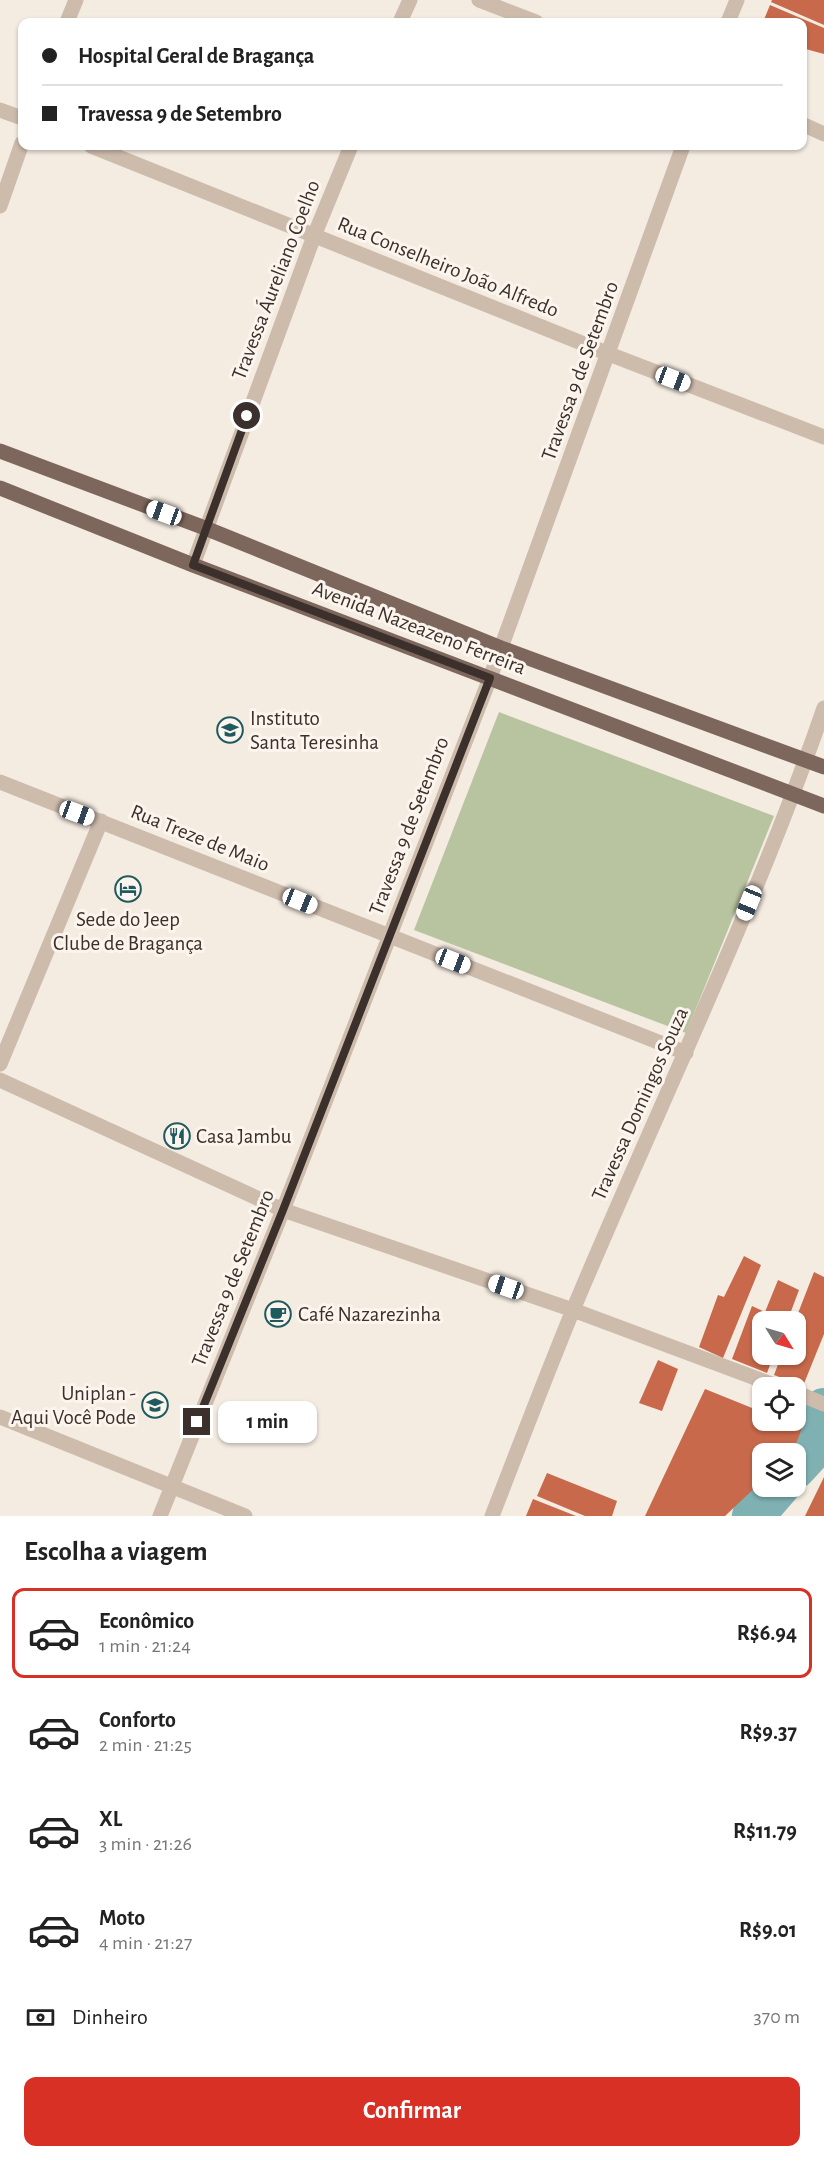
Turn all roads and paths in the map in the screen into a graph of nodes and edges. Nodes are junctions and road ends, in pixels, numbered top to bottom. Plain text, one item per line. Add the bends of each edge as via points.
1 (76, 0) edge
2 (410, 0) edge
3 (479, 0) edge
4 (737, 0) edge
5 (69, 18) edge
6 (402, 18) edge
7 (526, 18) edge
8 (730, 18) edge
9 (0, 110) edge
10 (18, 117) edge
11 (807, 126) edge
12 (824, 134) edge
13 (19, 150) edge
14 (101, 150) edge
15 (349, 150) edge
16 (682, 150) edge
17 (0, 206) edge
18 (314, 236) junction
19 (609, 354) junction
20 (824, 437) edge
21 (0, 451) edge
22 (0, 488) edge
23 (205, 528) junction
24 (193, 565) junction
25 (501, 648) junction
26 (490, 678) junction
27 (824, 708) edge
28 (806, 760) junction
29 (824, 767) edge
30 (0, 782) edge
31 (794, 795) junction
32 (824, 806) edge
33 (101, 821) junction
34 (389, 936) junction
35 (686, 1053) junction
36 (0, 1064) edge
37 (0, 1080) edge
38 (283, 1210) junction
39 (573, 1310) junction
40 (753, 1377) edge
41 (806, 1397) edge
42 (824, 1404) edge
43 (0, 1418) edge
44 (172, 1486) junction
45 (160, 1516) edge
46 (245, 1516) edge
47 (492, 1516) edge

1 - 5 street
2 - 6 street
3 - 7 street
4 - 8 street
9 - 10 street
11 - 12 street
13 - 17 street
14 - 18 street, Rua Conselheiro João Alfredo
15 - 18 street, Travessa Áureliano Coelho
16 - 19 street, Travessa 9 de Setembro
18 - 19 street, Rua Conselheiro João Alfredo
18 - 23 street, Travessa Áureliano Coelho
19 - 20 street, Rua Conselheiro João Alfredo
19 - 25 street, Travessa 9 de Setembro
21 - 23 main road, Avenida Nazeazeno Ferreira
22 - 24 main road, Avenida Nazeazeno Ferreira
23 - 24 street, Travessa Áureliano Coelho
23 - 25 main road, Avenida Nazeazeno Ferreira
24 - 26 main road, Avenida Nazeazeno Ferreira
25 - 26 street, Travessa 9 de Setembro
25 - 28 main road, Avenida Nazeazeno Ferreira
26 - 31 main road, Avenida Nazeazeno Ferreira
26 - 34 street, Travessa 9 de Setembro
27 - 28 street, Travessa Domingos Souza
28 - 29 main road, Avenida Nazeazeno Ferreira
28 - 31 street, Travessa Domingos Souza
30 - 33 street, Rua Treze de Maio
31 - 32 main road, Avenida Nazeazeno Ferreira
31 - 35 street, Travessa Domingos Souza
33 - 34 street, Rua Treze de Maio
33 - 36 street
34 - 35 street, Rua Treze de Maio
34 - 38 street, Travessa 9 de Setembro
35 - 39 street, Travessa Domingos Souza
37 - 38 street
38 - 39 street
38 - 44 street, Travessa 9 de Setembro
39 - 40 street
39 - 47 street, Travessa Domingos Souza
41 - 42 street
43 - 44 street
44 - 45 street, Travessa 9 de Setembro
44 - 46 street

